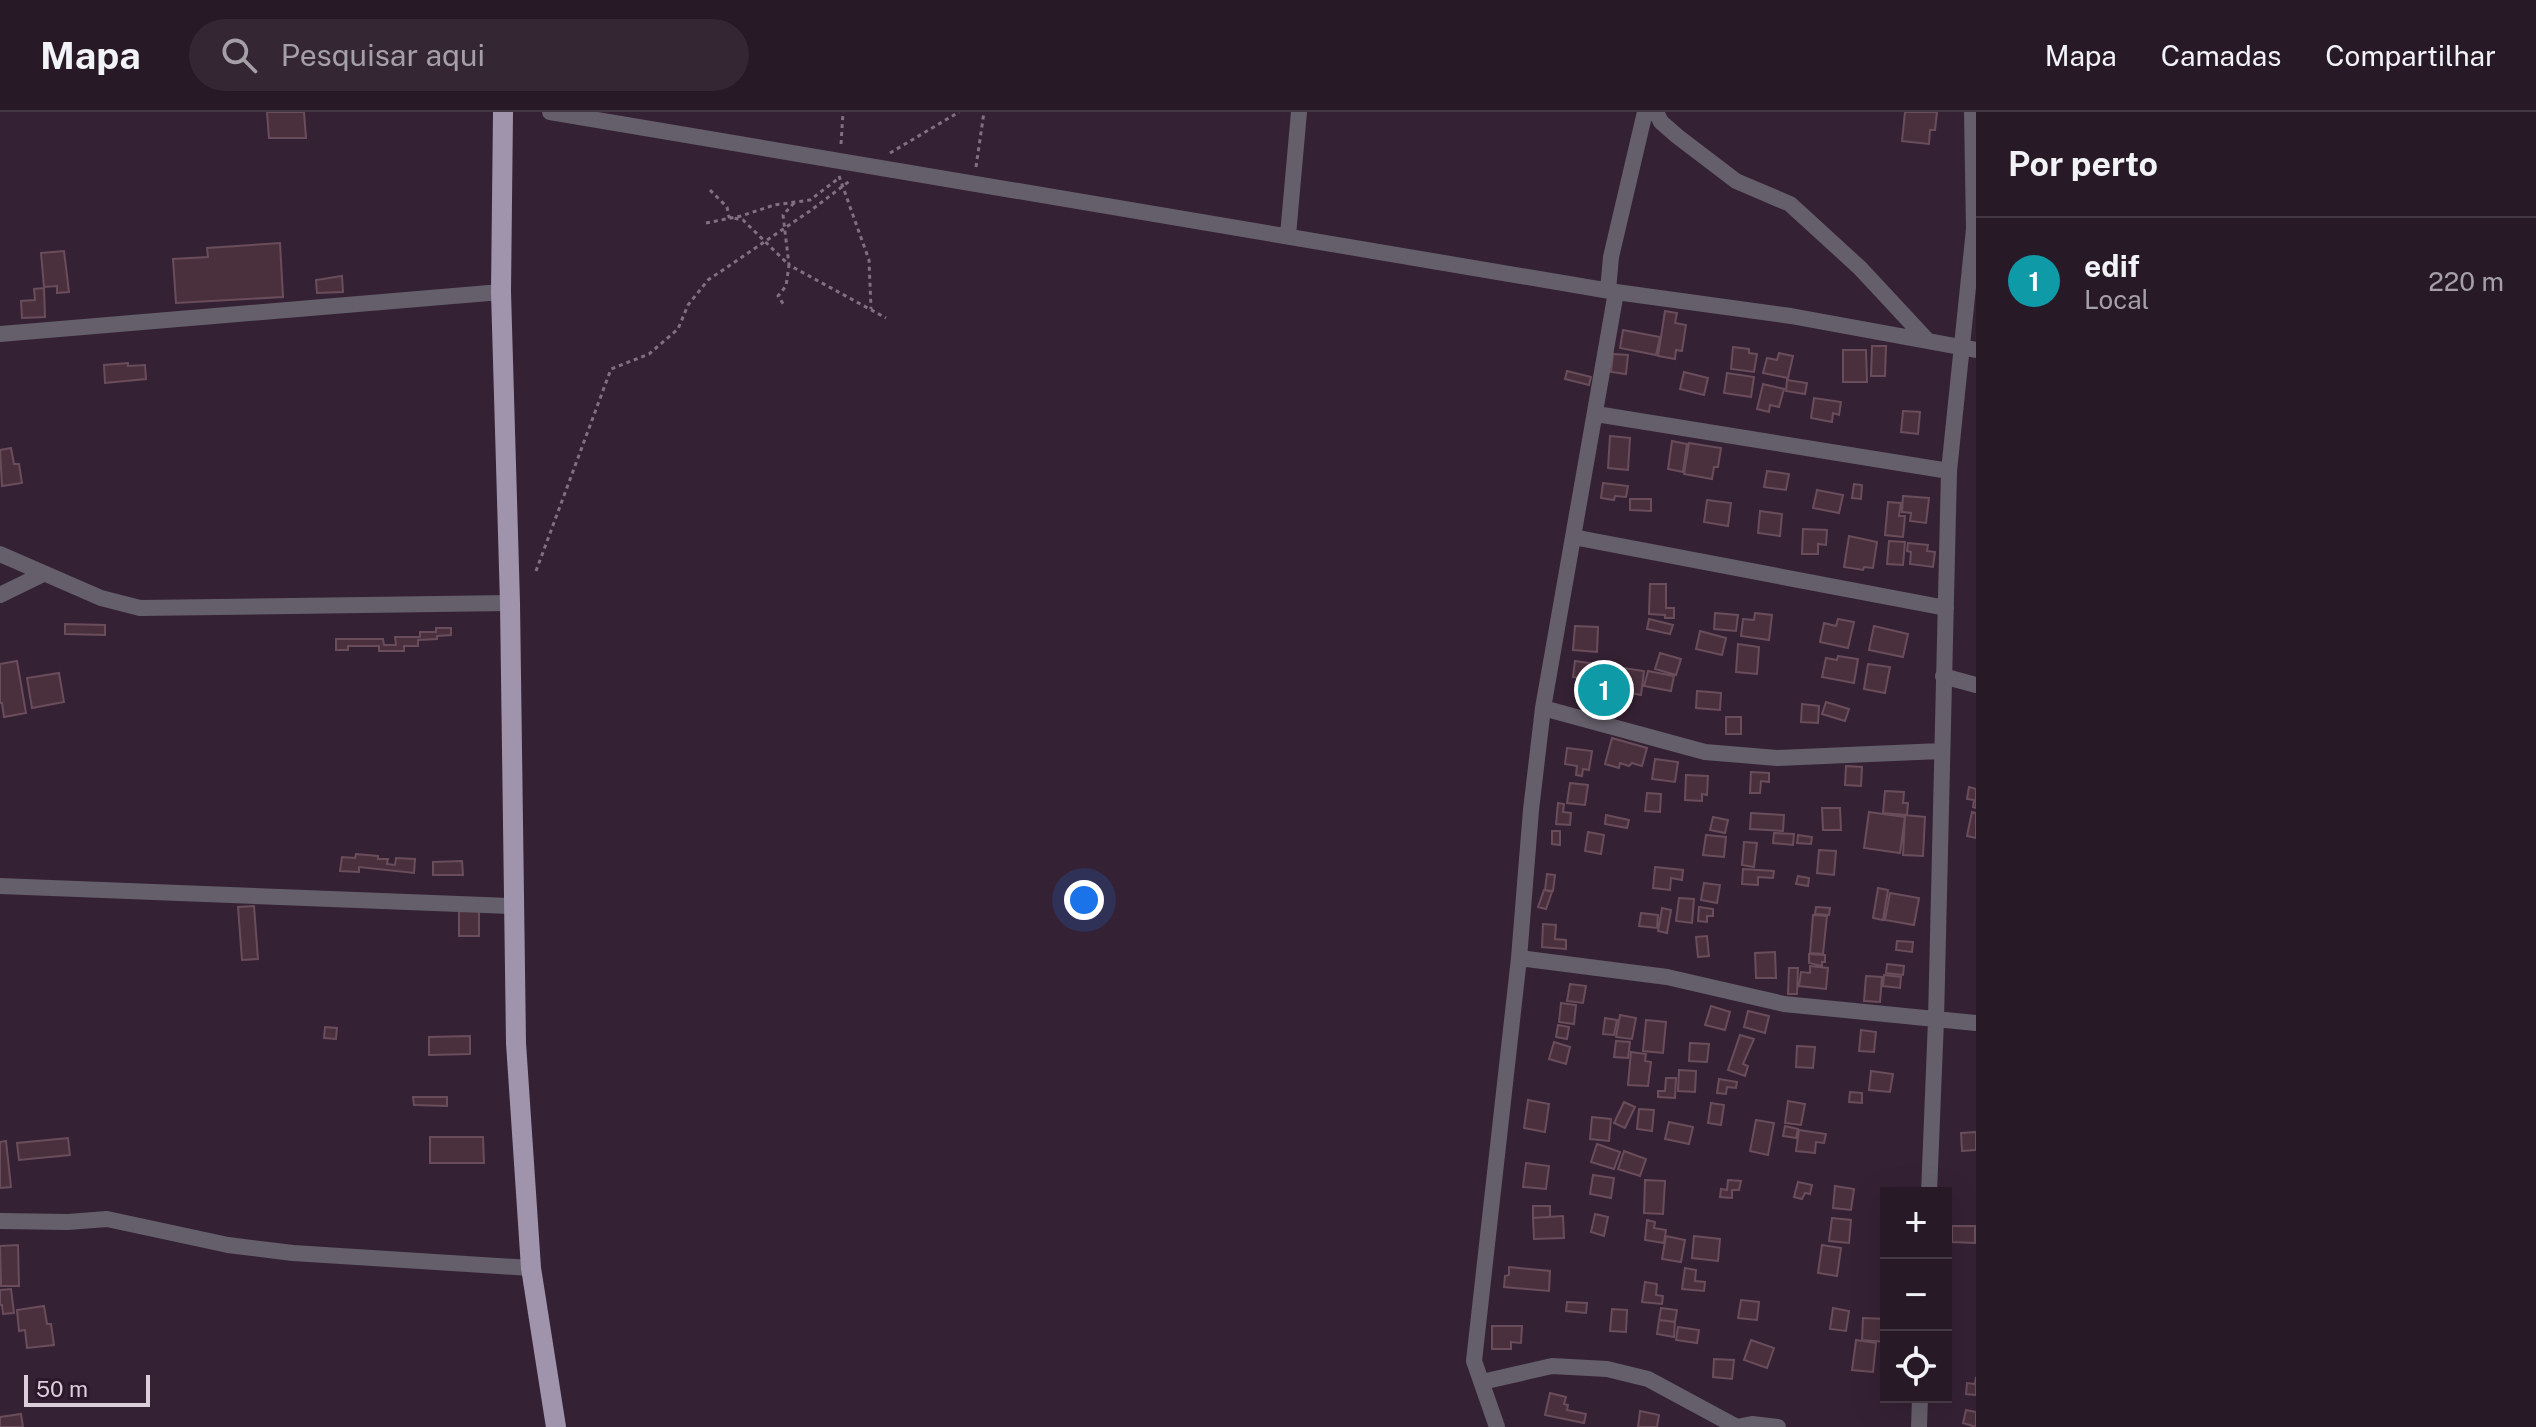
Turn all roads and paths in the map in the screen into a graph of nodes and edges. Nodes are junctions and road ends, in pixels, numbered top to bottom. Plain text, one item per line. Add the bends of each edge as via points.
1 (503, 112) edge
2 (550, 112) edge
3 (843, 112) edge
4 (959, 112) edge
5 (984, 112) edge
6 (1299, 112) edge
7 (1645, 112) edge
8 (1656, 112) edge
9 (1972, 112) edge
10 (840, 160) junction
11 (869, 165) junction
12 (974, 183) junction
13 (710, 190) dead end
14 (794, 203) junction
15 (729, 217) junction
16 (706, 223) dead end
17 (783, 229) junction
18 (1975, 229) edge
19 (1288, 235) junction
20 (765, 240) junction
21 (789, 265) junction
22 (1612, 291) junction
23 (501, 292) junction
24 (784, 305) dead end
25 (871, 309) junction
26 (886, 318) dead end
27 (0, 334) edge
28 (1927, 340) junction
29 (1970, 349) edge
30 (1596, 414) junction
31 (1949, 471) junction
32 (1573, 537) junction
33 (0, 554) edge
34 (536, 571) dead end
35 (43, 574) junction
36 (0, 595) edge
37 (510, 603) junction
38 (1946, 608) junction
39 (1943, 676) junction
40 (1976, 685) edge
41 (1543, 708) junction
42 (1941, 751) junction
43 (0, 886) edge
44 (513, 906) junction
45 (1519, 958) junction
46 (1936, 1020) junction
47 (1976, 1023) edge
48 (1929, 1187) edge
49 (0, 1221) edge
50 (531, 1268) junction
51 (1482, 1382) junction
52 (1920, 1403) edge
53 (556, 1427) edge
54 (1497, 1427) edge
55 (1737, 1427) edge
56 (1778, 1427) edge
57 (1919, 1427) edge

1 - 23 main road
2 - 10 street
3 - 10 path
4 - 11 path
5 - 12 path
6 - 19 street
7 - 22 street via 1611,257
8 - 28 street via 1677,136 1736,181 1790,204
9 - 18 street
10 - 11 street
11 - 12 street
11 - 17 path
12 - 19 street
13 - 15 path via 727,207
14 - 15 path
14 - 17 path via 783,215
14 - 25 path via 810,200 839,178 869,260
15 - 16 path
15 - 20 path via 743,220
17 - 20 path
17 - 21 path
18 - 29 street
19 - 22 street
20 - 21 path
20 - 34 path via 708,280 688,305 678,329 649,354 611,369
21 - 24 path via 786,286 778,296
21 - 25 path
22 - 28 street
22 - 30 street
23 - 27 street
23 - 37 main road
25 - 26 path
28 - 29 street
29 - 31 street
30 - 31 street
30 - 32 street
31 - 38 street
32 - 38 street
32 - 41 street
33 - 35 street
35 - 36 street
35 - 37 street via 140,608
37 - 44 main road
38 - 39 street
39 - 40 street
39 - 42 street
41 - 42 street via 1705,752 1777,758
41 - 45 street
42 - 46 street
43 - 44 street
44 - 50 main road
45 - 46 street via 1667,977 1784,1004
45 - 51 street via 1474,1361
46 - 47 street
46 - 48 street
49 - 50 street via 107,1219 293,1253
50 - 53 main road
51 - 54 street
51 - 55 street via 1552,1366 1607,1369 1648,1379
52 - 57 street
55 - 56 street

